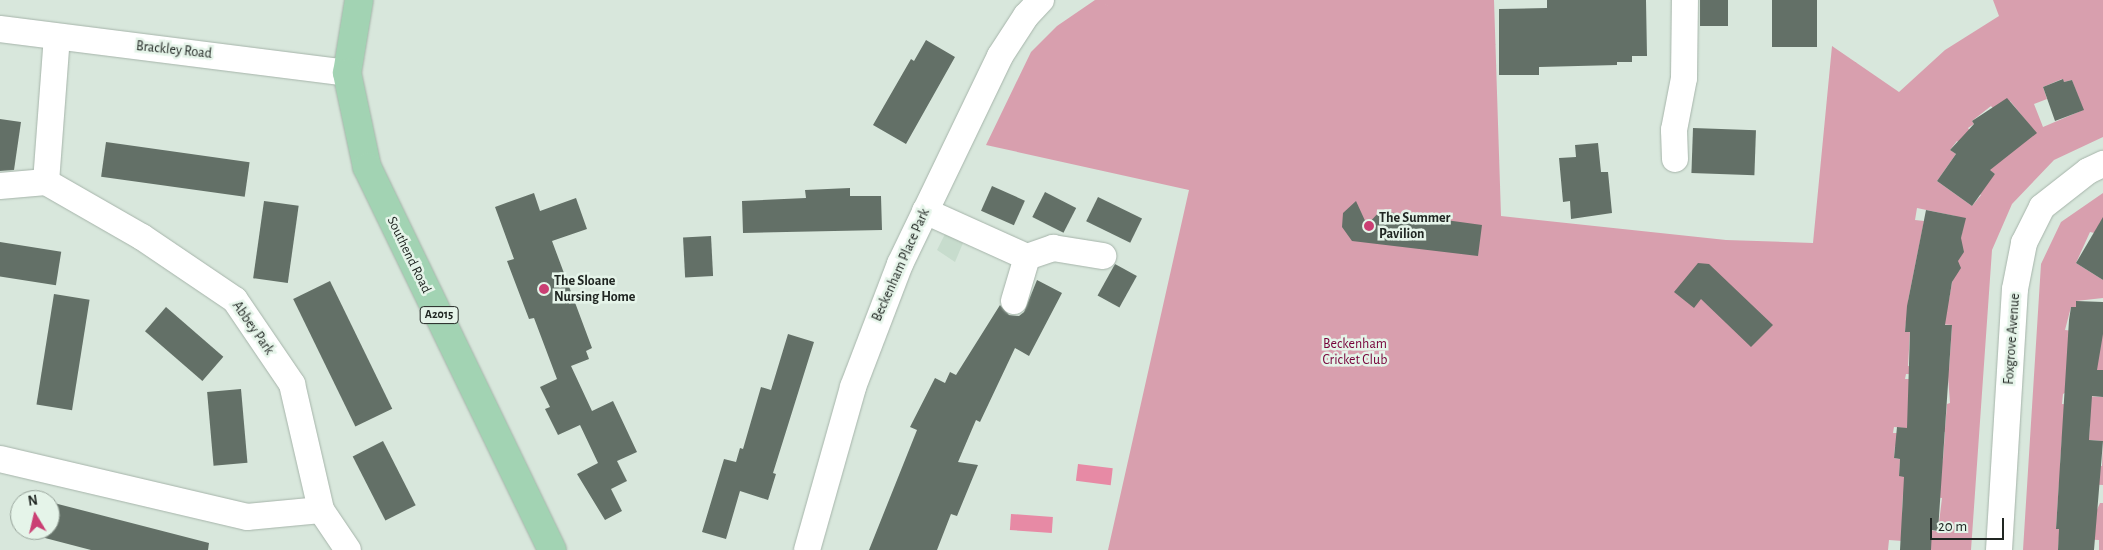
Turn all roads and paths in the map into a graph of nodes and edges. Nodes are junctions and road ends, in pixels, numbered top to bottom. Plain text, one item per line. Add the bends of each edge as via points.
1 (359, 0) edge
2 (1041, 0) edge
3 (1685, 0) edge
4 (0, 29) edge
5 (57, 37) junction
6 (347, 73) junction
7 (1675, 158) dead end
8 (2103, 164) edge
9 (46, 182) junction
10 (0, 186) edge
11 (925, 211) junction
12 (1027, 256) junction
13 (1103, 256) dead end
14 (1014, 300) dead end
15 (0, 459) edge
16 (321, 510) junction
17 (348, 550) edge
18 (552, 550) edge
19 (807, 550) edge
20 (2000, 550) edge

1 - 6 main road, Southend Road / A2015
2 - 11 street, Beckenham Place Park via 1026,16 1000,56
3 - 7 street via 1684,78 1674,130
4 - 5 street, Brackley Road
5 - 6 street, Brackley Road
5 - 9 street
6 - 18 main road, Southend Road / A2015 via 367,167
8 - 20 street, Foxgrove Avenue via 2088,171 2042,207 2024,243 2015,289
9 - 10 street
9 - 16 street, Abbey Park via 142,237 235,300 292,384
11 - 12 street
11 - 19 street, Beckenham Place Park via 889,290 861,363 839,428
12 - 13 street via 1053,248
12 - 14 street
15 - 16 street via 247,517
16 - 17 street, Abbey Park

